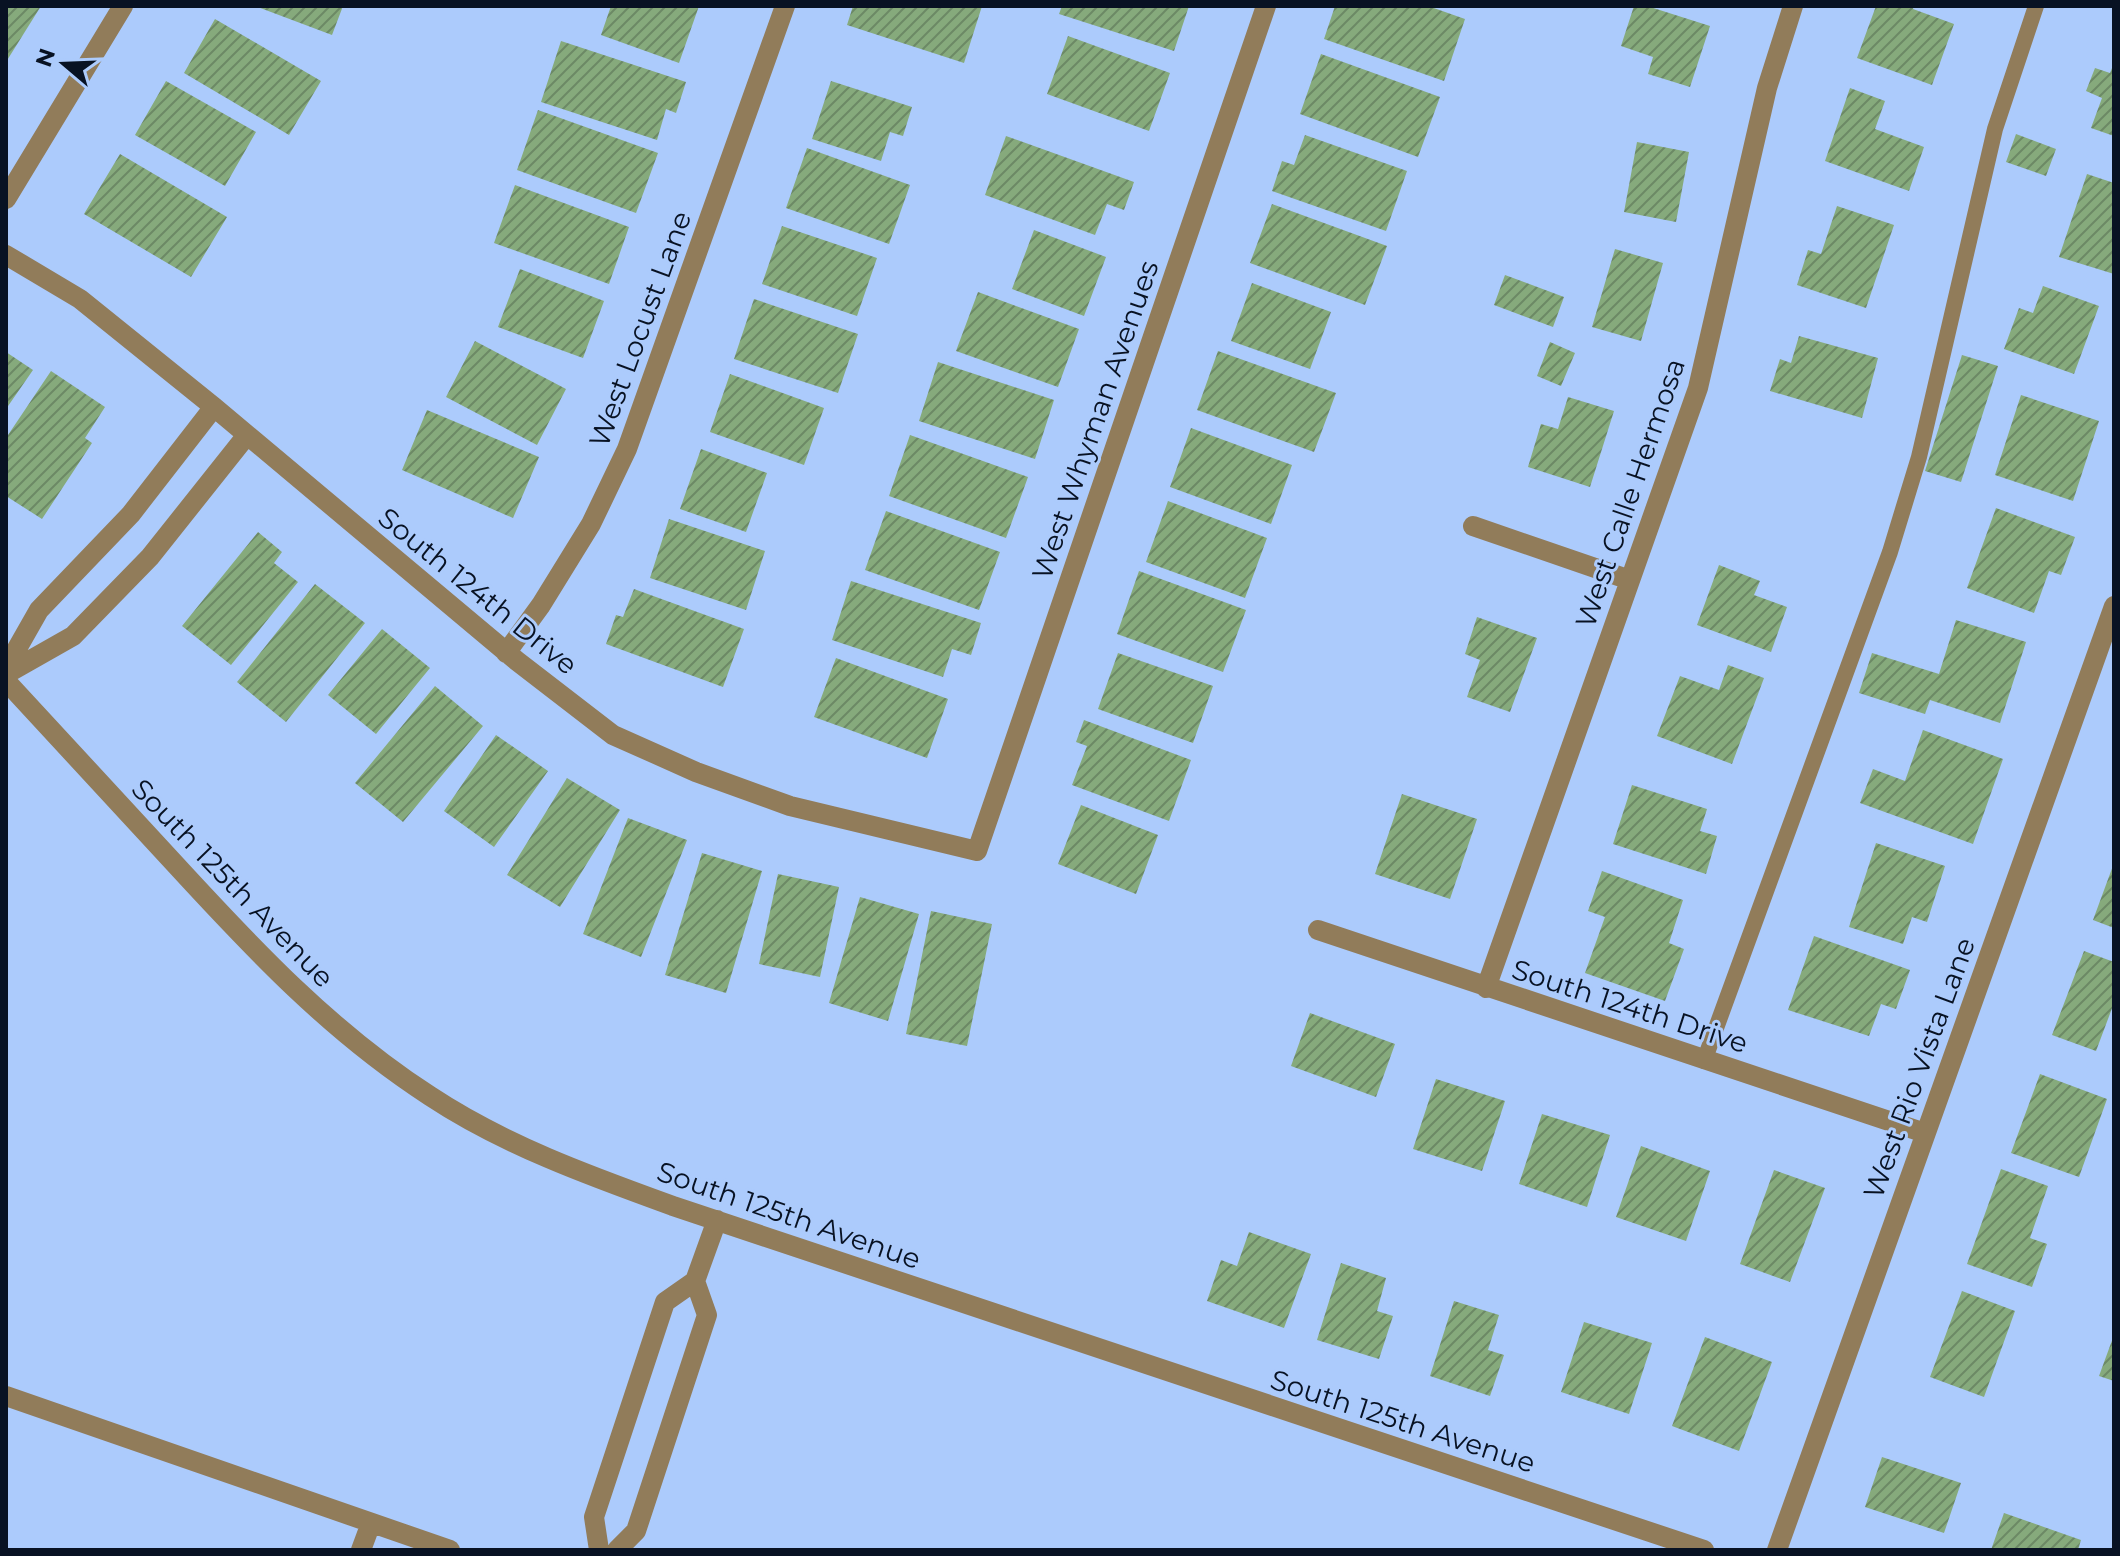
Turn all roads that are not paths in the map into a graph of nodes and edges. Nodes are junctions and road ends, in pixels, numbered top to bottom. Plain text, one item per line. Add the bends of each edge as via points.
1 (123, 6) edge
2 (785, 6) edge
3 (1266, 6) edge
4 (1793, 6) edge
5 (2036, 6) edge
6 (6, 199) edge
7 (6, 255) edge
8 (214, 407) junction
9 (247, 435) junction
10 (1473, 526) dead end
11 (1630, 580) junction
12 (2114, 606) edge
13 (506, 653) junction
14 (6, 671) edge
15 (6, 681) edge
16 (977, 851) joint
17 (1318, 930) dead end
18 (1486, 988) junction
19 (1704, 1061) junction
20 (1925, 1133) junction
21 (717, 1220) junction
22 (695, 1281) junction
23 (6, 1396) edge
24 (371, 1523) junction
25 (361, 1550) edge
26 (450, 1550) edge
27 (599, 1550) edge
28 (617, 1550) edge
29 (1704, 1550) edge
30 (1777, 1550) edge

1 - 6 street
2 - 13 street, West Locust Lane via 627,449 591,524
3 - 16 street, West Whyman Avenues
4 - 11 street, West Calle Hermosa via 1767,88 1702,374
5 - 19 lane via 1998,118 1919,457 1890,552
7 - 8 street, South 124th Drive via 80,299
8 - 9 street, South 124th Drive
8 - 14 street via 131,514 39,610
9 - 13 street, South 124th Drive
9 - 14 street via 150,557 73,636
10 - 11 street
11 - 18 street, West Calle Hermosa
12 - 20 street, West Rio Vista Lane
13 - 16 street, South 124th Drive via 613,735 696,772 790,806
15 - 21 street, South 125th Avenue via 268,965 380,1062 432,1098 510,1140 589,1176
17 - 18 street, South 124th Drive
18 - 19 street, South 124th Drive
19 - 20 street, South 124th Drive
20 - 30 street, West Rio Vista Lane
21 - 22 street
21 - 29 street, South 125th Avenue
22 - 27 street via 665,1302 594,1517
22 - 28 street via 707,1315 636,1531
23 - 24 street
24 - 25 street
24 - 26 street

